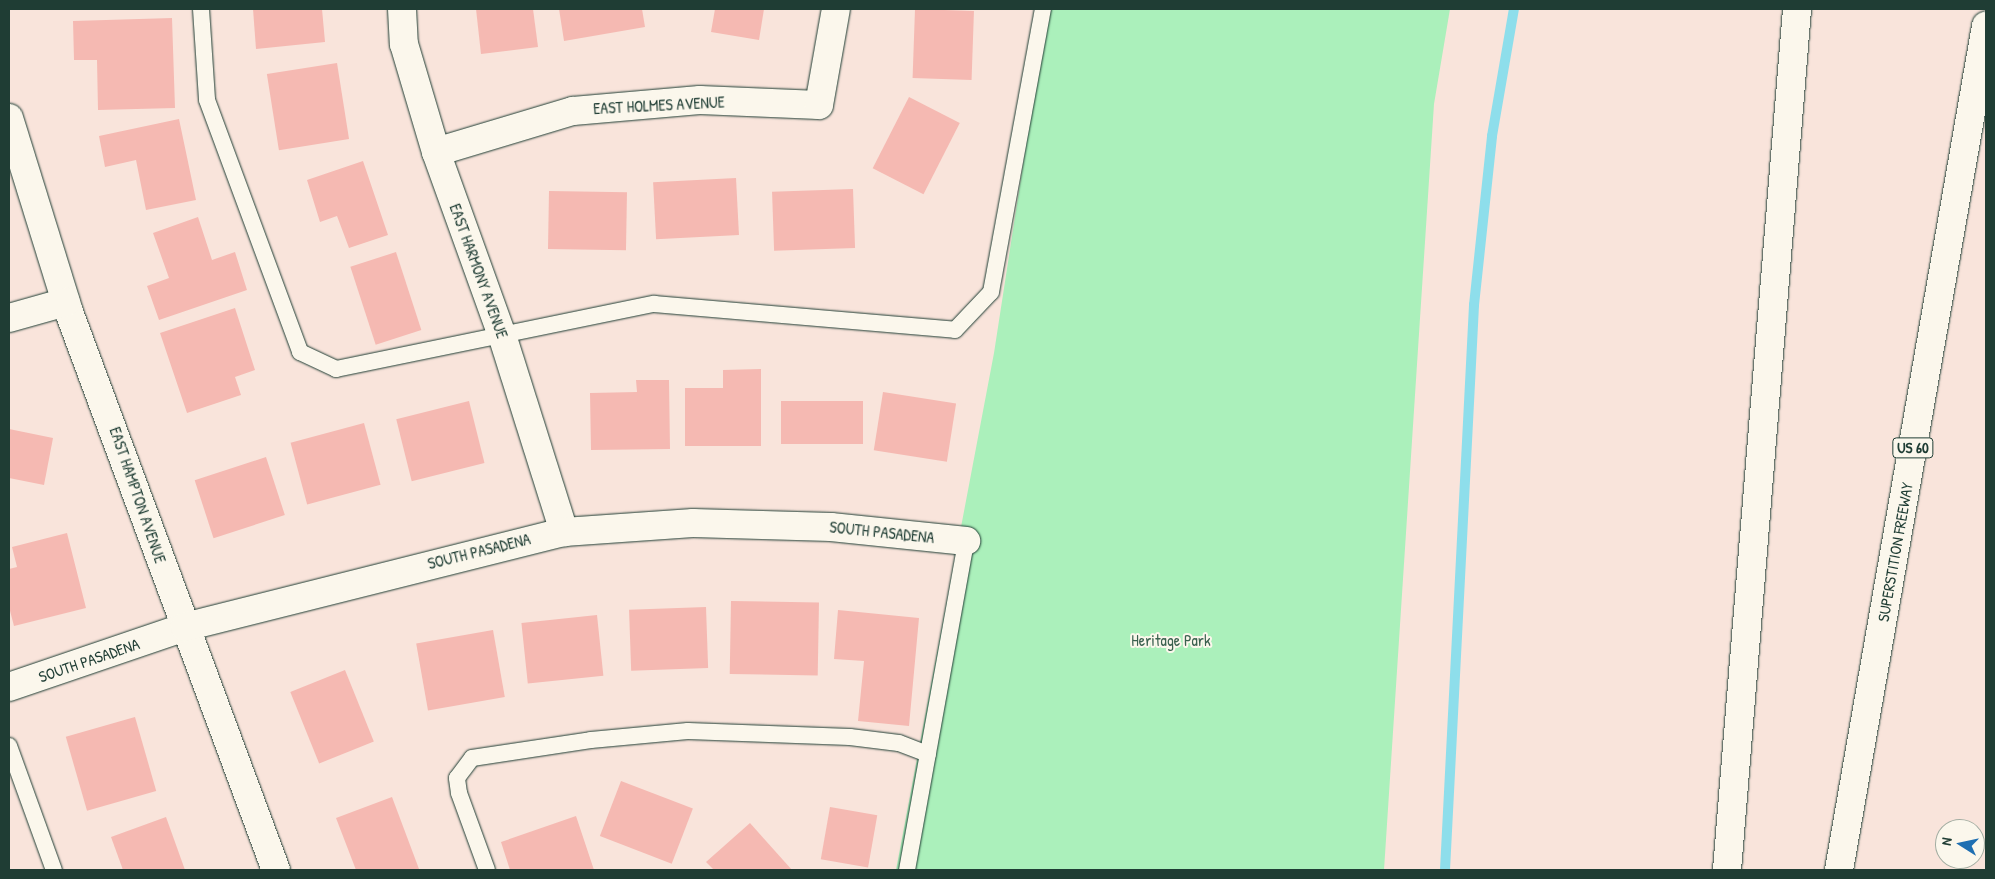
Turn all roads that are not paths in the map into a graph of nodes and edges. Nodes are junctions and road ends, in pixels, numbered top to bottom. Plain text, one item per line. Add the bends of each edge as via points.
1 (202, 9) edge
2 (402, 9) edge
3 (836, 9) edge
4 (1042, 9) edge
5 (1797, 9) edge
6 (1986, 26) edge
7 (9, 118) edge
8 (436, 152) junction
9 (66, 302) junction
10 (9, 318) edge
11 (502, 335) junction
12 (564, 532) junction
13 (966, 541) joint
14 (185, 627) junction
15 (9, 687) edge
16 (9, 746) edge
17 (928, 754) junction
18 (54, 870) edge
19 (276, 870) edge
20 (487, 870) edge
21 (906, 870) edge
22 (1727, 870) edge
23 (1840, 870) edge

1 - 11 lane via 208,100 300,352 336,369
2 - 8 main road, EAST HARMONY AVENUE via 404,44
3 - 8 main road, EAST HOLMES AVENUE via 819,105 700,100 582,110 502,129
4 - 11 lane via 991,292 955,330 654,304
5 - 22 main road
6 - 23 main road, SUPERSTITION FREEWAY / US 60
7 - 9 main road, EAST HAMPTON AVENUE
8 - 11 main road, EAST HARMONY AVENUE
9 - 10 main road
9 - 14 main road, EAST HAMPTON AVENUE
11 - 12 main road, EAST HARMONY AVENUE
12 - 13 main road, SOUTH PASADENA via 693,523 831,527
12 - 14 main road, SOUTH PASADENA
13 - 17 lane
14 - 15 main road, SOUTH PASADENA
14 - 19 main road, EAST HAMPTON AVENUE
16 - 18 lane
17 - 20 lane via 899,743 850,737 688,731 472,758 458,778 459,793
17 - 21 lane

